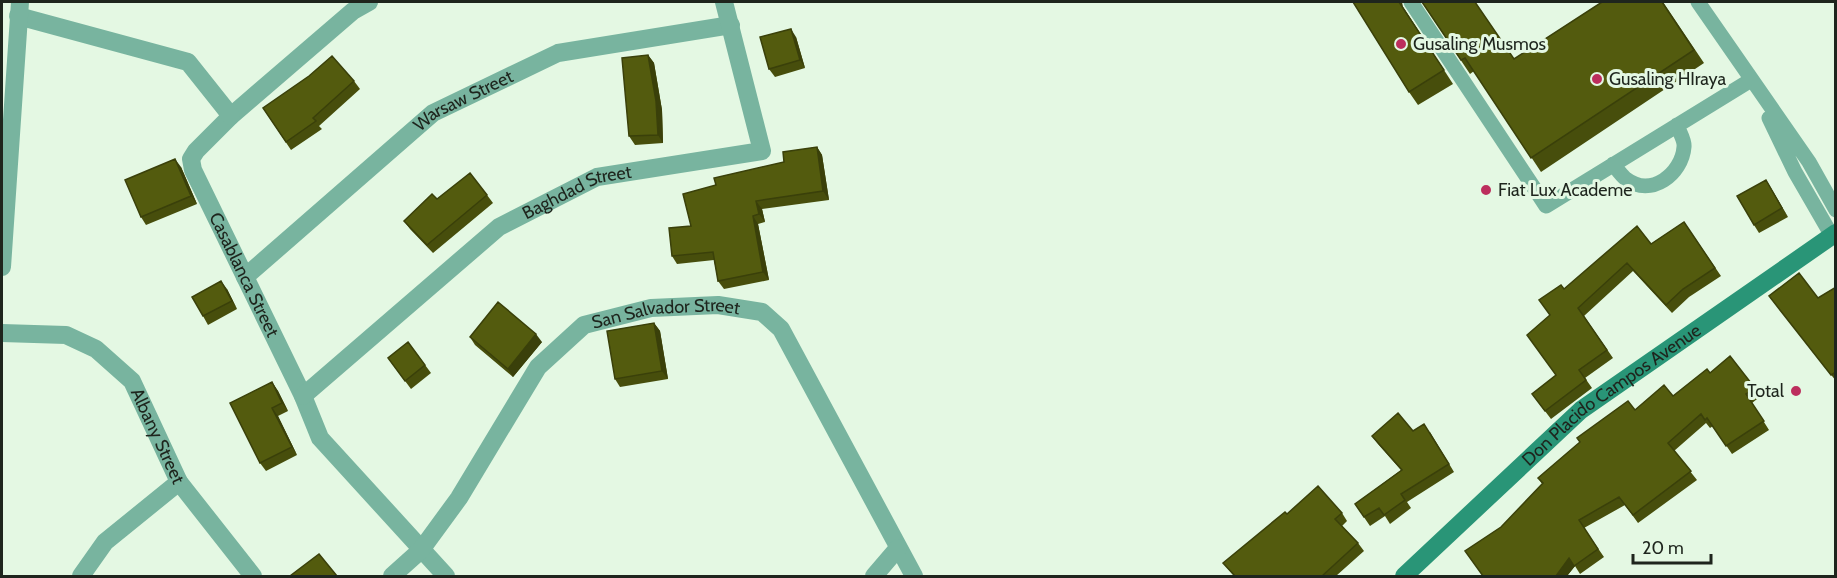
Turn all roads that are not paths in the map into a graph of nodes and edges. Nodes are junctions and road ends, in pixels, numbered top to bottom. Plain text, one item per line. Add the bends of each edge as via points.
1 (369, 2) edge
2 (724, 2) edge
3 (1411, 2) edge
4 (1698, 2) edge
5 (19, 9) edge
6 (731, 25) junction
7 (1750, 80) junction
8 (231, 116) junction
9 (1677, 125) junction
10 (1613, 164) junction
11 (1836, 210) edge
12 (1834, 234) edge
13 (2, 267) edge
14 (245, 277) junction
15 (2, 333) edge
16 (303, 396) junction
17 (179, 482) junction
18 (898, 548) junction
19 (421, 550) junction
20 (81, 576) edge
21 (252, 576) edge
22 (392, 576) edge
23 (446, 576) edge
24 (874, 576) edge
25 (914, 576) edge
26 (1404, 576) edge

1 - 8 street, Casablanca Street via 353,11
2 - 6 street, Baghdad Street
3 - 10 lane via 1546,206
4 - 7 lane
5 - 8 street via 188,62
5 - 13 street
6 - 14 street, Warsaw Street via 558,53 433,113
6 - 16 street, Baghdad Street via 762,151 597,177 499,227
7 - 9 lane
7 - 11 lane via 1809,162
7 - 12 lane via 1795,172
8 - 14 street, Casablanca Street via 191,159
9 - 10 lane
9 - 10 lane via 1684,144 1681,165 1667,180 1647,185 1627,180
12 - 26 main road, Don Placido Campos Avenue via 1581,410
14 - 16 street, Casablanca Street
15 - 17 street, Albany Street via 66,334 96,350 132,381
16 - 19 street, Casablanca Street via 321,438
17 - 20 street via 105,542
17 - 21 street, Albany Street
18 - 19 street, San Salvador Street via 781,329 762,312 718,306 651,308 584,325 538,367 459,498
18 - 24 street
18 - 25 street, San Salvador Street
19 - 22 street, San Salvador Street
19 - 23 street, Casablanca Street

